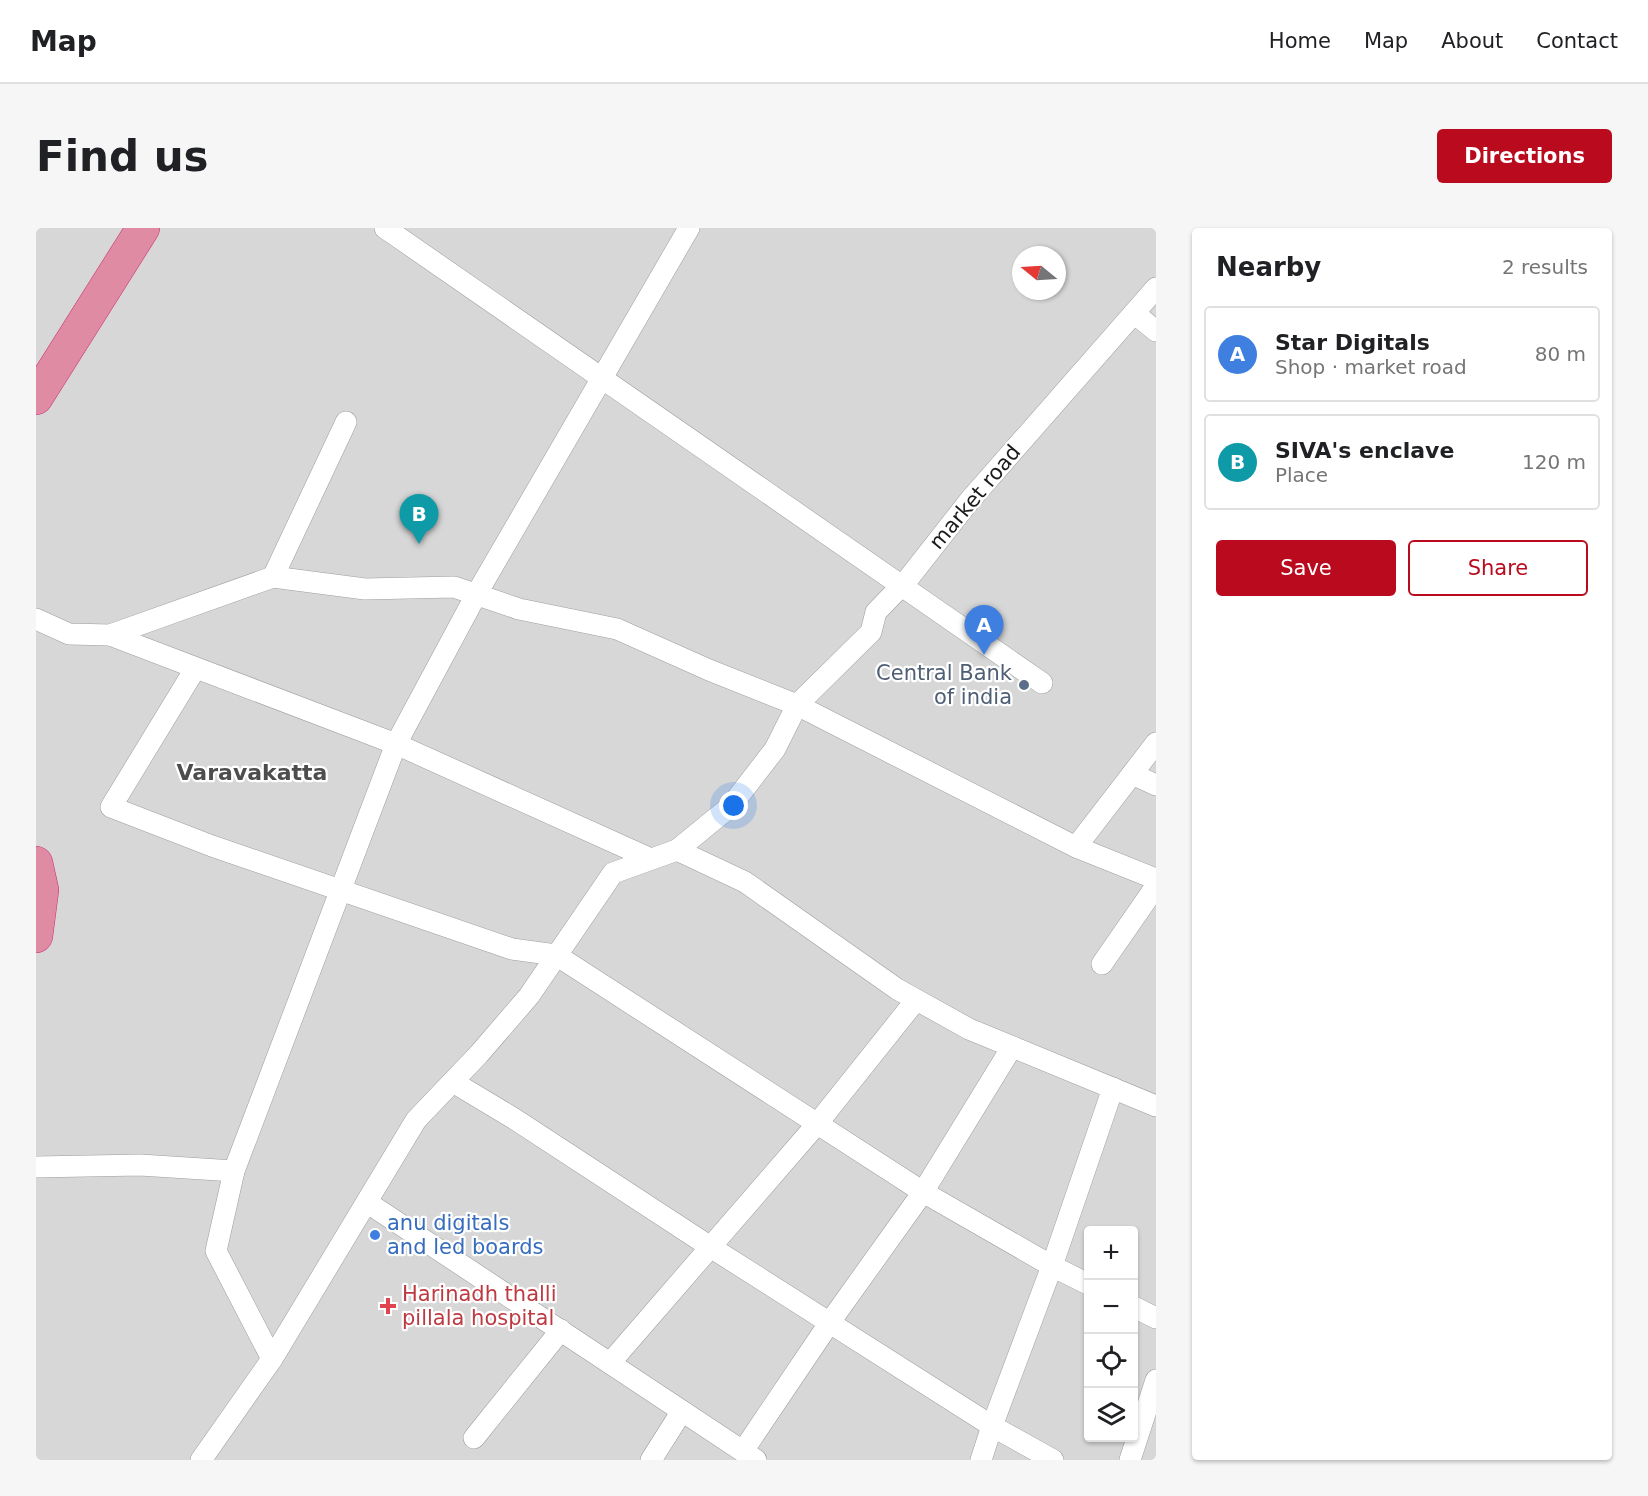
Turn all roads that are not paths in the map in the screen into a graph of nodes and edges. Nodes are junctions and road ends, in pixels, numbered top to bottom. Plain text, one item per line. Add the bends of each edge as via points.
1 (143, 228) edge
2 (385, 228) edge
3 (689, 228) edge
4 (1156, 288) edge
5 (1134, 313) junction
6 (1156, 331) edge
7 (601, 378) junction
8 (36, 398) edge
9 (346, 422) dead end
10 (273, 577) junction
11 (901, 585) junction
12 (476, 595) junction
13 (36, 619) edge
14 (110, 635) junction
15 (195, 669) junction
16 (1042, 683) dead end
17 (797, 705) junction
18 (1156, 743) edge
19 (396, 744) junction
20 (1132, 774) junction
21 (1156, 785) edge
22 (1076, 847) junction
23 (677, 850) junction
24 (651, 859) junction
25 (36, 863) edge
26 (1156, 879) edge
27 (1156, 886) edge
28 (341, 890) junction
29 (36, 936) edge
30 (556, 955) junction
31 (1102, 964) dead end
32 (916, 1000) junction
33 (1012, 1047) junction
34 (453, 1082) junction
35 (1113, 1088) junction
36 (1156, 1107) edge
37 (817, 1124) junction
38 (36, 1167) edge
39 (234, 1171) junction
40 (923, 1192) junction
41 (368, 1203) junction
42 (712, 1248) junction
43 (1052, 1266) junction
44 (1084, 1282) edge
45 (1138, 1309) edge
46 (1156, 1318) edge
47 (830, 1322) junction
48 (561, 1330) junction
49 (272, 1359) junction
50 (610, 1363) junction
51 (1156, 1380) edge
52 (682, 1411) junction
53 (992, 1425) junction
54 (474, 1438) dead end
55 (749, 1456) edge
56 (201, 1460) edge
57 (651, 1460) edge
58 (981, 1460) edge
59 (1053, 1460) edge
60 (1130, 1460) edge

1 - 8 highway
2 - 7 street
3 - 7 street
4 - 5 street, market road
5 - 6 street
5 - 11 street, market road
7 - 11 street
7 - 12 street
9 - 10 street
10 - 12 street via 365,589 454,587
10 - 14 street
11 - 16 street
11 - 17 street, market road via 876,612 870,632
12 - 17 street via 519,609 617,629
12 - 19 street
13 - 14 street via 69,634
14 - 15 street
15 - 19 street
15 - 28 street via 111,807
17 - 22 street
17 - 23 street, market road via 775,749 731,806
18 - 20 street
19 - 24 street
19 - 28 street
20 - 21 street
20 - 22 street
22 - 26 street
23 - 24 street
23 - 32 street via 745,882
24 - 30 street via 613,873
25 - 29 highway via 42,890
27 - 31 street
28 - 30 street via 512,949
28 - 39 street
30 - 34 street via 529,996
30 - 37 street
32 - 33 street
32 - 37 street
33 - 35 street
33 - 40 street
34 - 41 street via 417,1120
34 - 42 street
35 - 36 street
35 - 43 street
37 - 40 street
37 - 42 street
38 - 39 street via 140,1165
39 - 49 street via 216,1251
40 - 43 street
40 - 47 street
41 - 48 street
41 - 49 street
42 - 47 street
42 - 50 street
43 - 44 street
43 - 53 street
45 - 46 street
47 - 53 street
47 - 55 street
48 - 50 street
48 - 54 street
49 - 56 street
50 - 52 street
51 - 60 street
52 - 55 street
52 - 57 street
53 - 58 street
53 - 59 street

